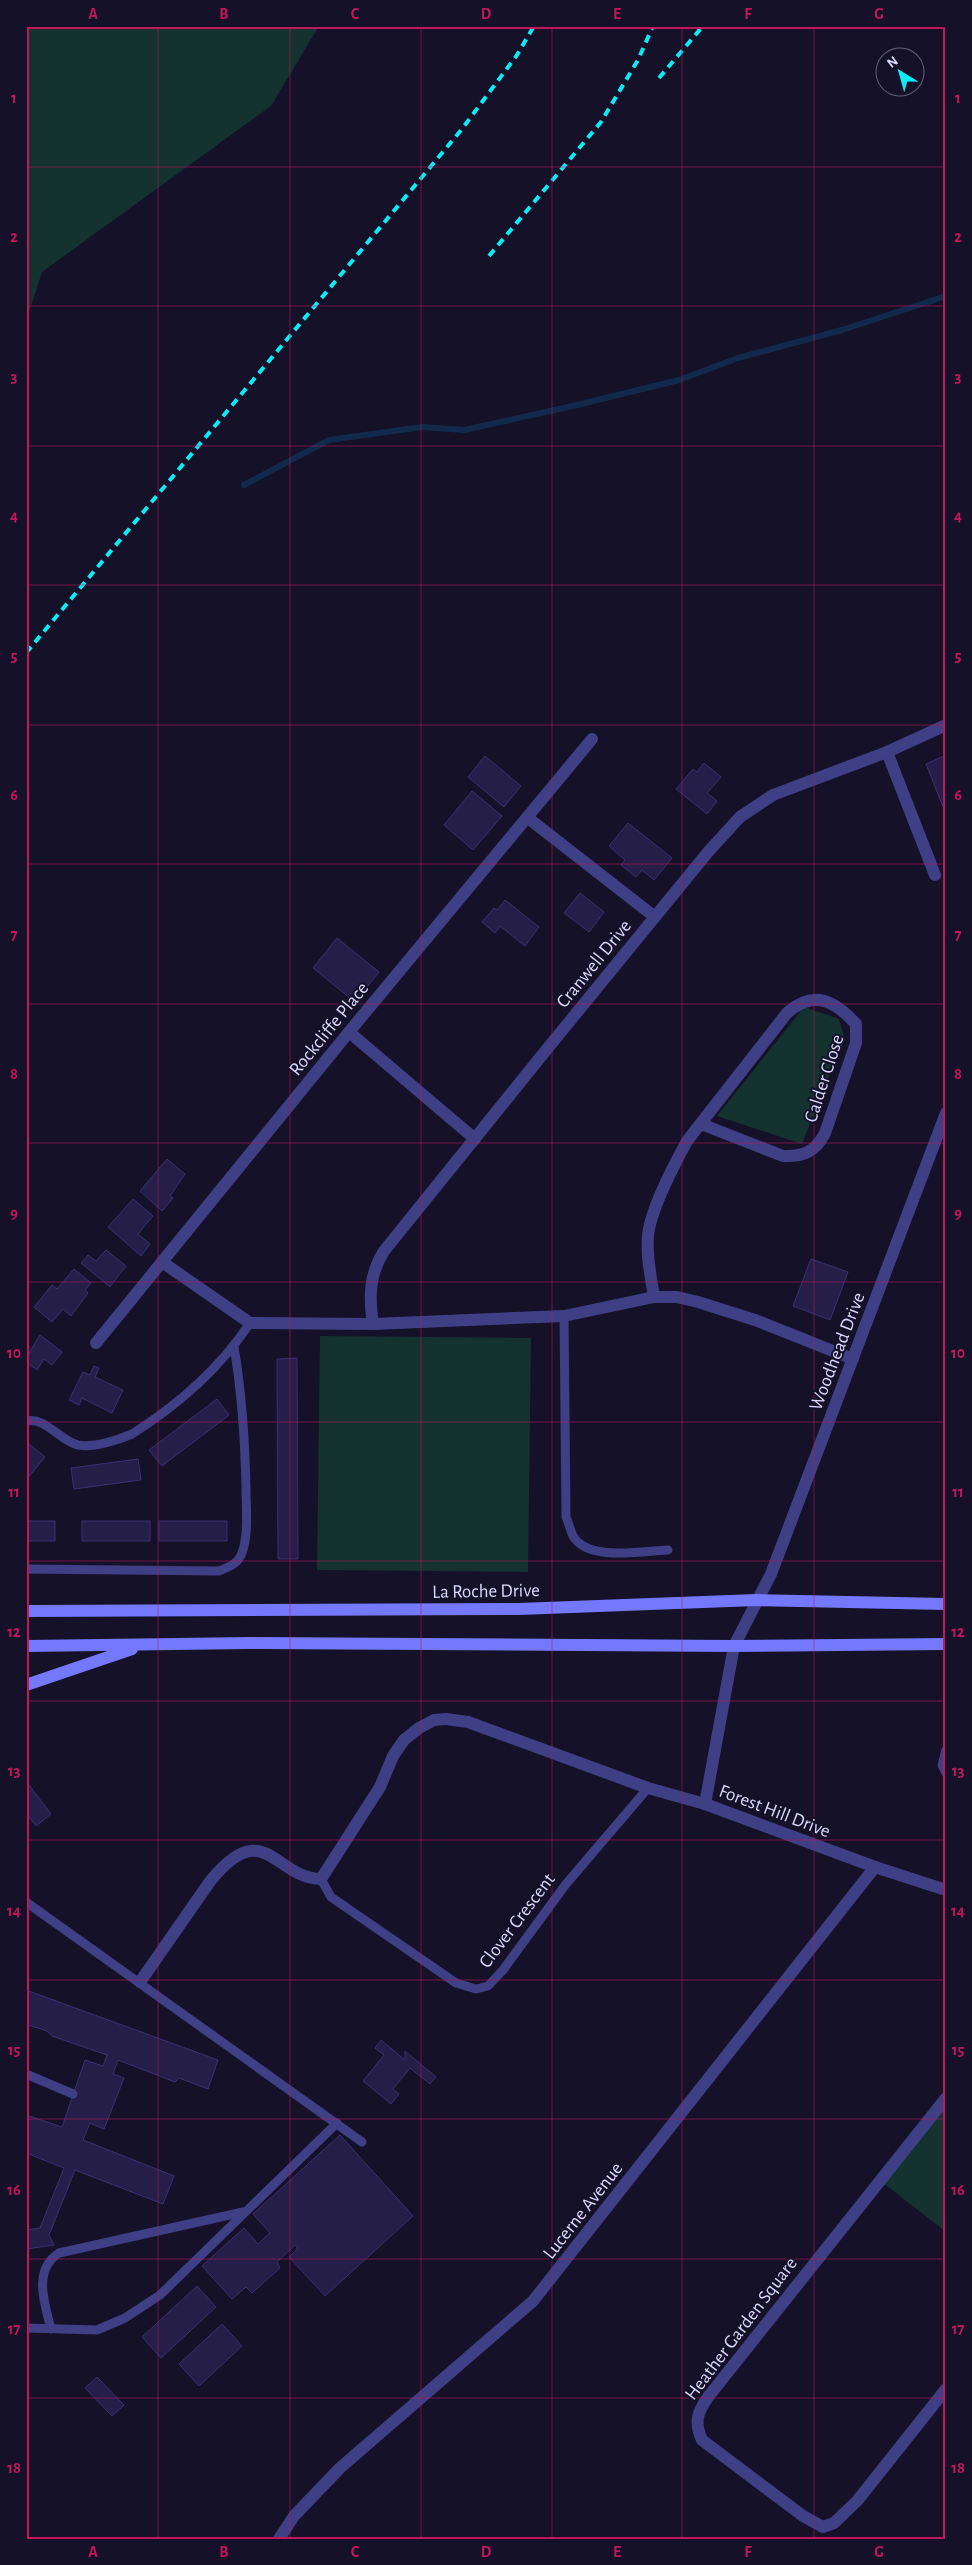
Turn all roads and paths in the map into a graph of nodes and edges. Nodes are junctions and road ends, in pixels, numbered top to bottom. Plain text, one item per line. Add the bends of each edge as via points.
1 (946, 725) edge
2 (592, 739) dead end
3 (887, 752) junction
4 (528, 818) junction
5 (935, 875) dead end
6 (655, 917) junction
7 (349, 1032) junction
8 (946, 1113) edge
9 (701, 1124) junction
10 (475, 1139) junction
11 (162, 1262) junction
12 (654, 1297) junction
13 (564, 1316) junction
14 (250, 1323) junction
15 (373, 1324) junction
16 (96, 1344) dead end
17 (234, 1347) junction
18 (853, 1359) junction
19 (26, 1421) edge
20 (668, 1550) dead end
21 (26, 1569) edge
22 (756, 1600) junction
23 (946, 1604) edge
24 (26, 1610) edge
25 (946, 1644) edge
26 (26, 1646) edge
27 (143, 1646) junction
28 (734, 1646) junction
29 (26, 1685) edge
30 (946, 1750) edge
31 (946, 1773) edge
32 (648, 1788) junction
33 (705, 1804) junction
34 (875, 1867) junction
35 (321, 1879) junction
36 (946, 1890) edge
37 (26, 1902) edge
38 (140, 1982) junction
39 (26, 2074) edge
40 (73, 2094) dead end
41 (946, 2098) edge
42 (337, 2123) junction
43 (362, 2142) dead end
44 (243, 2212) junction
45 (26, 2328) edge
46 (52, 2329) junction
47 (945, 2390) edge
48 (279, 2539) edge

1 - 3 street, Cranwell Drive
2 - 4 street, Rockcliffe Place
3 - 5 street
3 - 6 street, Cranwell Drive via 757,804 721,838
4 - 6 street
4 - 7 street, Rockcliffe Place
6 - 10 street, Cranwell Drive
7 - 10 street
7 - 11 street, Rockcliffe Place
8 - 18 street, Woodhead Drive
9 - 9 street, Calder Close via 783,1156 797,1157 812,1151 825,1133 856,1044 856,1024 826,1000 804,1001 796,1005
9 - 12 street, Calder Close via 675,1163 648,1233
10 - 15 street, Cranwell Drive via 377,1263 370,1298
11 - 14 street
11 - 16 street, Rockcliffe Place
12 - 13 street
12 - 18 street via 677,1297 698,1302
13 - 15 street
13 - 20 lane via 566,1517 573,1536 592,1551 603,1553
14 - 15 street
14 - 17 lane
17 - 19 lane via 192,1389 148,1424 119,1439 80,1445 37,1420
17 - 21 lane via 245,1437 247,1524 242,1554 237,1562 219,1571
18 - 22 street, Woodhead Drive via 771,1574
22 - 23 street, La Roche Drive
22 - 24 street, La Roche Drive via 519,1609
22 - 28 street, Forest Hill Drive
25 - 28 street
26 - 27 street
27 - 28 street via 250,1643
27 - 29 street
28 - 33 street, Forest Hill Drive
30 - 31 lane via 942,1765
32 - 33 street
32 - 35 street via 468,1722 434,1720 404,1740 380,1786
32 - 35 lane, Clover Crescent via 566,1884 488,1986 476,1989 456,1983 331,1897
33 - 34 street, Forest Hill Drive
34 - 36 street, Forest Hill Drive
34 - 48 street, Lucerne Avenue via 533,2301 340,2468 294,2516
35 - 38 street via 308,1878 275,1856 256,1851 240,1854 222,1867
37 - 38 lane
38 - 42 lane
39 - 40 lane
41 - 47 street, Heather Garden Square via 708,2397 698,2411 697,2429 709,2446 803,2516 823,2527 834,2523 857,2501
42 - 43 lane
42 - 44 lane
44 - 46 lane via 160,2295 125,2318 98,2330
44 - 46 lane via 59,2253 52,2258 43,2279 42,2295
45 - 46 lane

